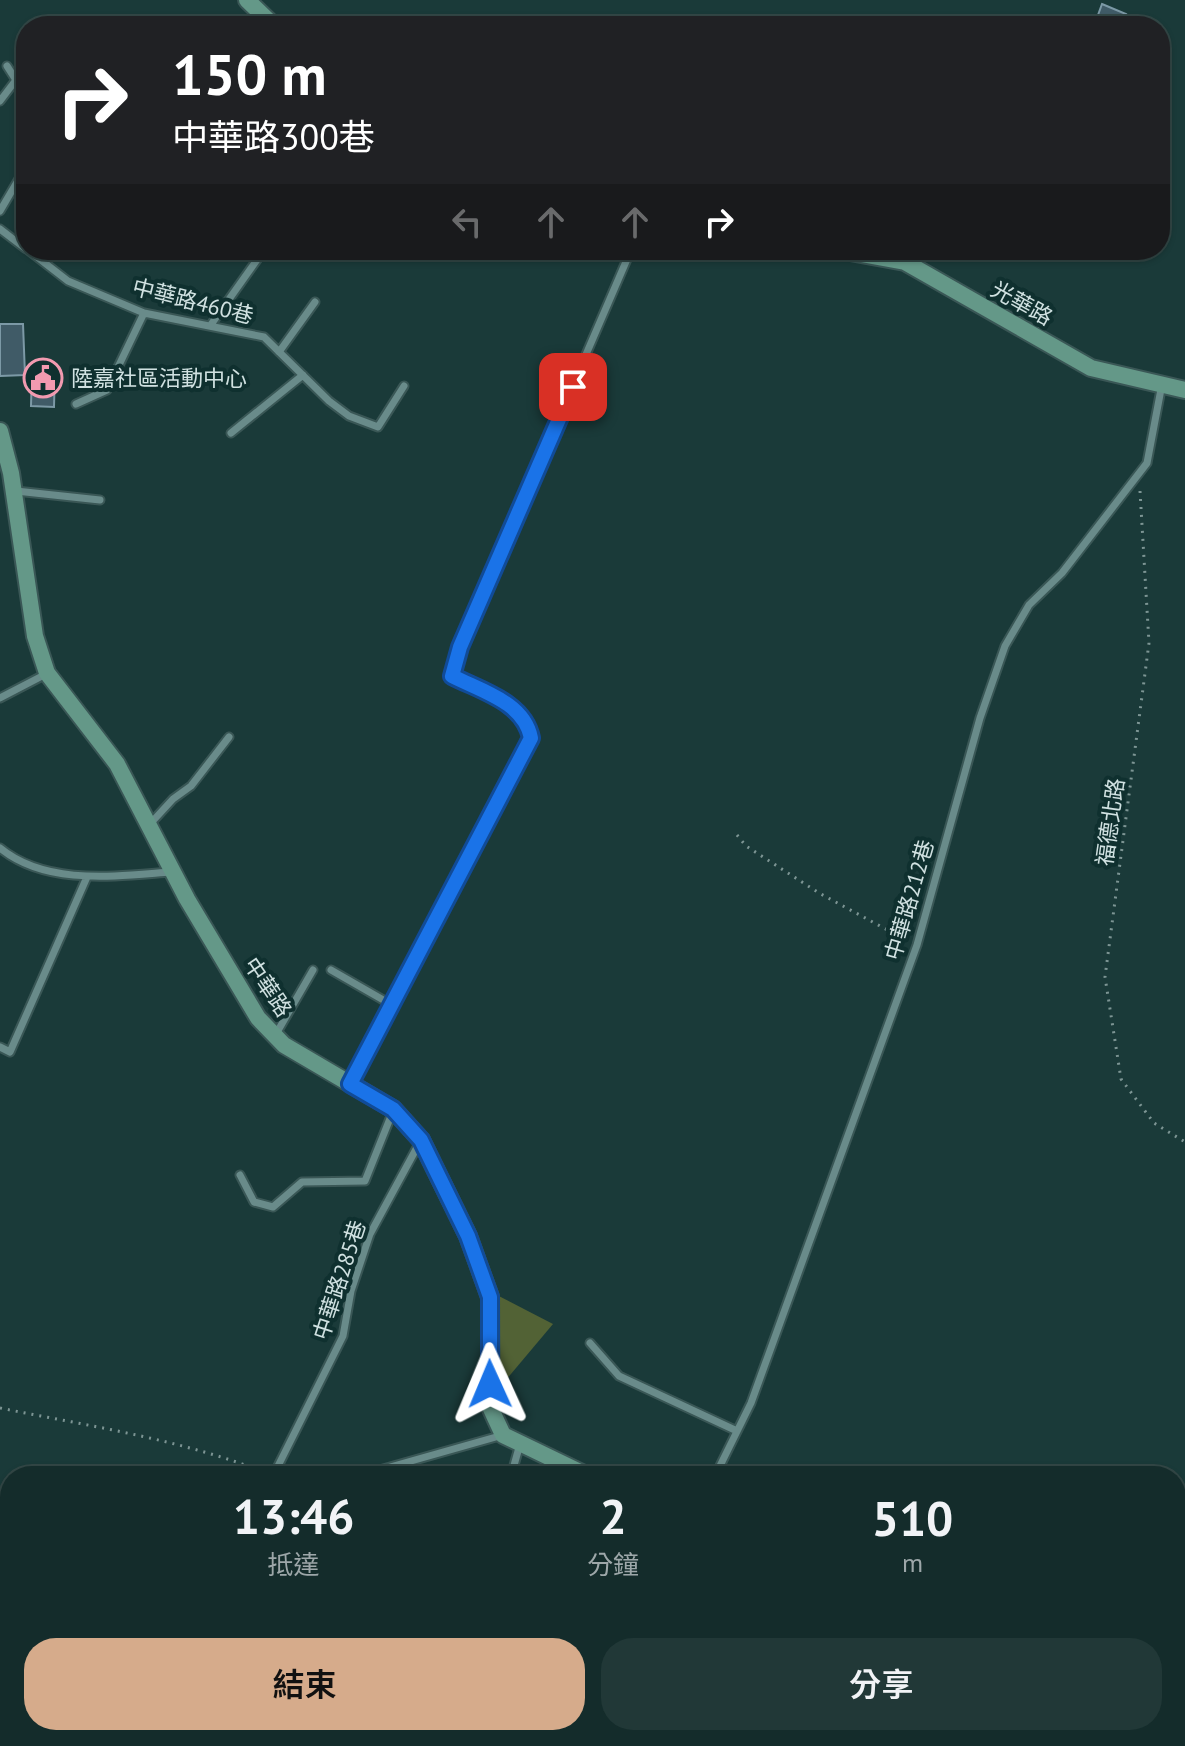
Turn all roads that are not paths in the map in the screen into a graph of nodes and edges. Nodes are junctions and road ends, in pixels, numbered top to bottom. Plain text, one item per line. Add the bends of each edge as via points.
1 (247, 0) edge
2 (261, 16) edge
3 (7, 66) dead end
4 (16, 80) joint
5 (0, 101) edge
6 (16, 184) edge
7 (0, 211) edge
8 (41, 260) edge
9 (257, 260) edge
10 (627, 260) edge
11 (894, 260) edge
12 (315, 302) dead end
13 (144, 313) junction
14 (210, 326) junction
15 (279, 352) junction
16 (303, 375) junction
17 (1160, 385) junction
18 (404, 386) dead end
19 (1184, 386) edge
20 (76, 404) dead end
21 (0, 431) edge
22 (231, 433) dead end
23 (6, 474) edge
24 (14, 491) junction
25 (100, 500) dead end
26 (47, 673) junction
27 (0, 698) edge
28 (229, 737) dead end
29 (149, 825) junction
30 (0, 848) edge
31 (174, 872) junction
32 (87, 877) junction
33 (313, 970) dead end
34 (331, 970) dead end
35 (392, 1005) junction
36 (275, 1035) junction
37 (0, 1047) edge
38 (350, 1084) junction
39 (393, 1109) junction
40 (421, 1140) junction
41 (240, 1175) dead end
42 (590, 1343) dead end
43 (737, 1431) junction
44 (503, 1435) junction
45 (521, 1443) junction
46 (278, 1466) edge
47 (394, 1466) edge
48 (514, 1466) edge
49 (568, 1466) edge
50 (720, 1466) edge

1 - 2 street
3 - 4 lane
4 - 5 lane
6 - 7 lane
8 - 13 lane, 中華路460巷 via 68,281
9 - 14 lane
10 - 35 lane via 452,676 514,707 528,722 531,738
11 - 17 street, 光華路 via 1091,368
12 - 15 lane
13 - 14 lane, 中華路460巷
13 - 20 lane via 107,390
14 - 15 lane, 中華路460巷 via 264,337
15 - 16 lane, 中華路460巷
16 - 18 lane, 中華路460巷 via 339,408 378,427
16 - 22 lane
17 - 19 street, 光華路
17 - 43 lane, 中華路212巷 via 1147,463 1062,573 1029,605 1005,646 917,945
21 - 23 street, 中華路
23 - 24 street, 中華路
24 - 25 lane
24 - 26 street, 中華路 via 35,636
26 - 27 lane
26 - 29 street, 中華路 via 117,764
28 - 29 lane via 191,786
29 - 31 street, 中華路
30 - 32 lane via 16,862
31 - 32 lane
31 - 36 street, 中華路 via 258,1018
32 - 37 lane via 10,1052
33 - 36 lane
34 - 35 lane
35 - 38 lane
36 - 38 street, 中華路
38 - 39 street, 中華路
39 - 40 street, 中華路
39 - 41 lane via 365,1181 302,1182 273,1207 254,1202
40 - 44 street, 中華路 via 468,1236 490,1297 491,1409
40 - 46 lane, 中華路285巷 via 370,1234 343,1336
42 - 43 lane via 619,1376
43 - 50 lane, 中華路212巷
44 - 45 street
44 - 47 lane
45 - 48 lane
45 - 49 street

